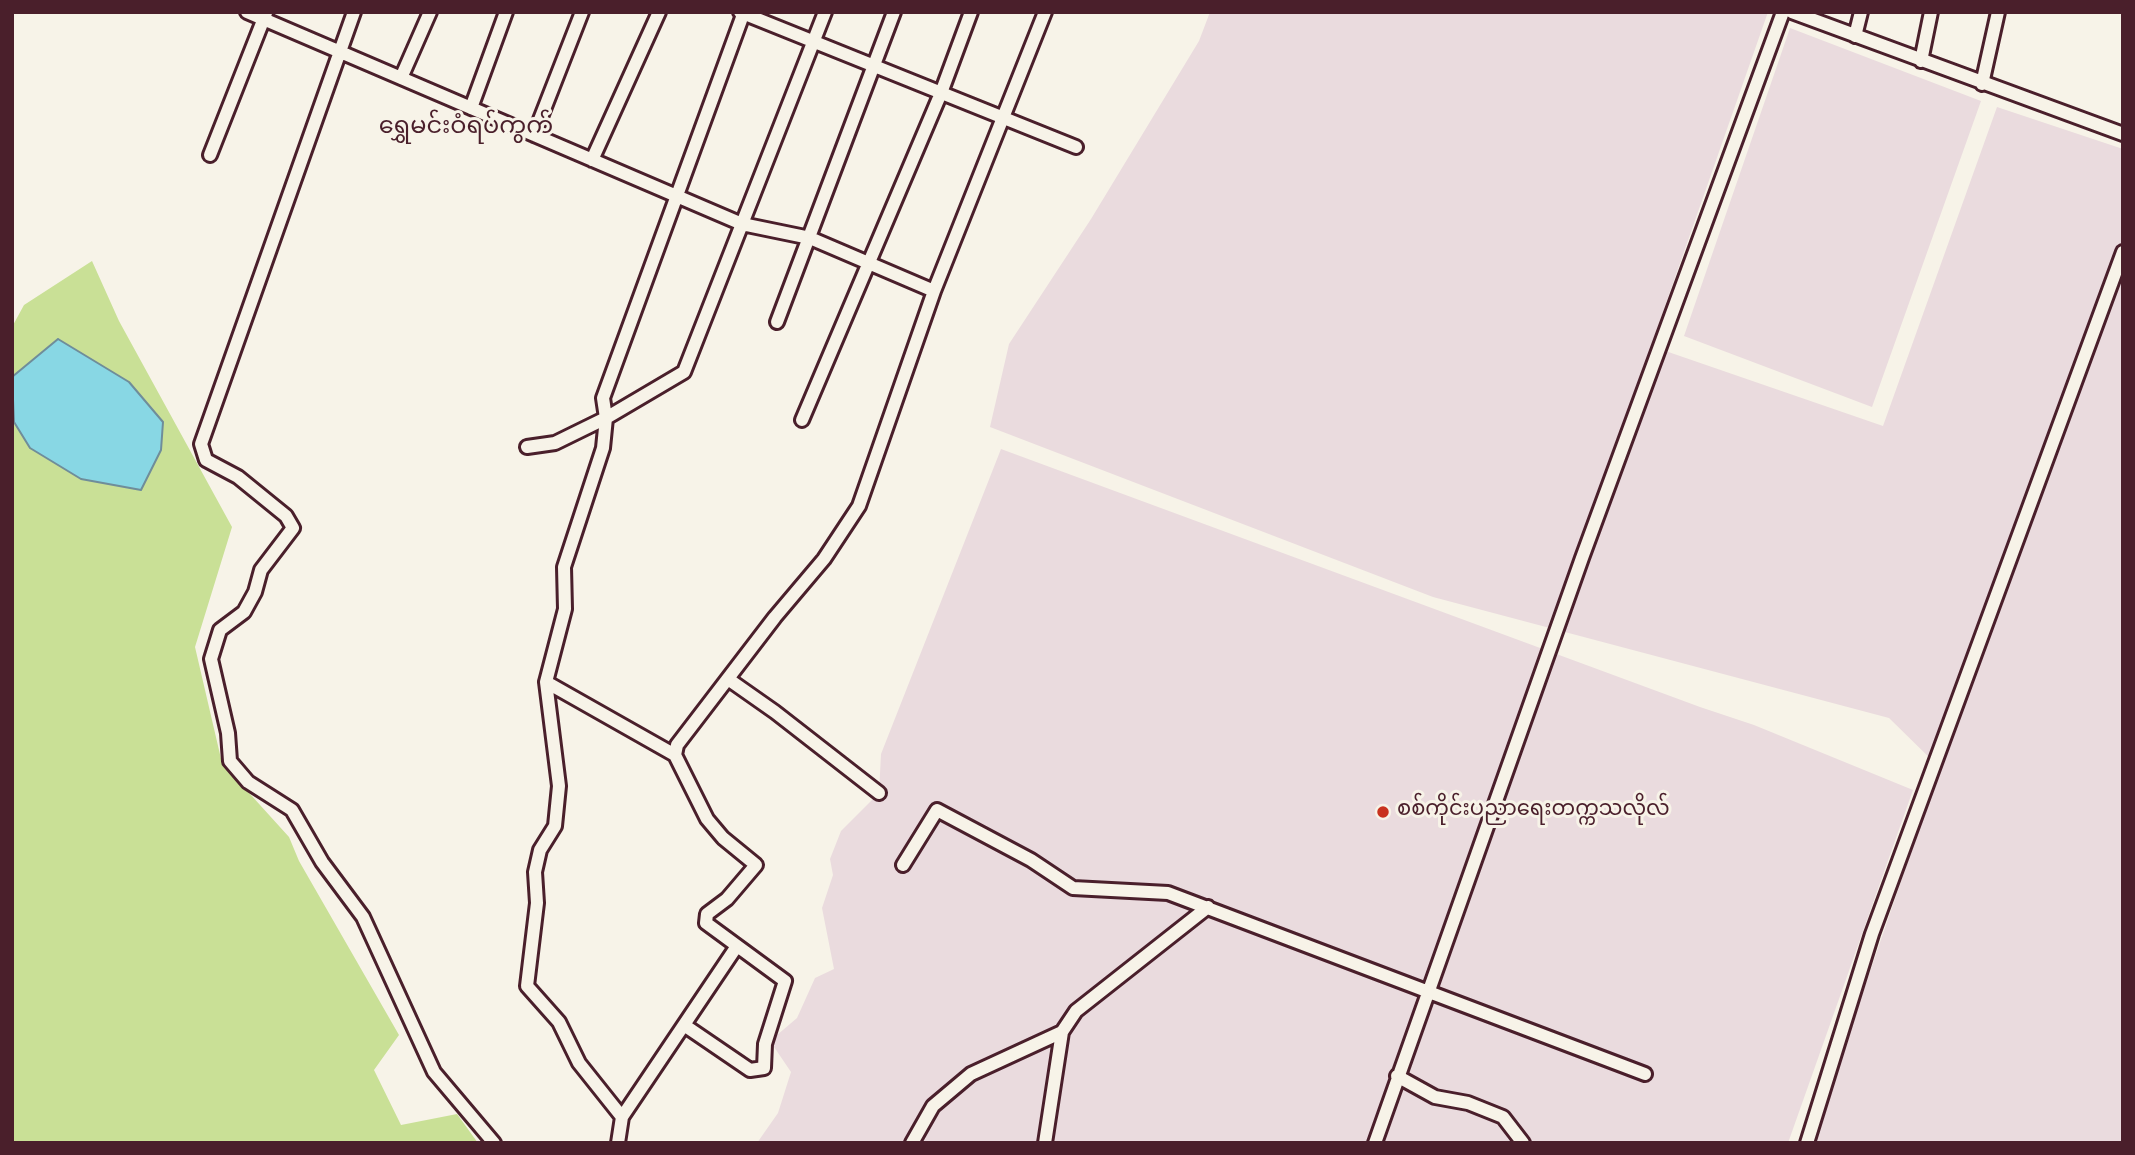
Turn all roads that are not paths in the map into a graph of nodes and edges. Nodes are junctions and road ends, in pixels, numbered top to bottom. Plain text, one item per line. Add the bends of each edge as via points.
1 (247, 12) edge
2 (354, 12) edge
3 (430, 12) edge
4 (506, 12) edge
5 (582, 12) edge
6 (659, 12) edge
7 (825, 12) edge
8 (894, 12) edge
9 (971, 12) edge
10 (1045, 12) edge
11 (1783, 12) edge
12 (1792, 12) edge
13 (1861, 12) edge
14 (1931, 12) edge
15 (1998, 12) edge
16 (742, 13) edge
17 (265, 16) edge
18 (1856, 36) junction
19 (814, 42) junction
20 (340, 52) junction
21 (1921, 61) junction
22 (874, 66) junction
23 (401, 78) junction
24 (1982, 84) junction
25 (941, 93) junction
26 (471, 108) junction
27 (1003, 118) junction
28 (2123, 134) edge
29 (534, 135) junction
30 (1076, 148) dead end
31 (210, 155) dead end
32 (592, 160) junction
33 (677, 196) junction
34 (742, 224) junction
35 (810, 238) junction
36 (2123, 253) edge
37 (868, 265) junction
38 (934, 291) junction
39 (777, 322) dead end
40 (606, 418) junction
41 (802, 420) dead end
42 (527, 447) dead end
43 (728, 679) junction
44 (546, 682) junction
45 (675, 755) junction
46 (879, 793) dead end
47 (903, 865) dead end
48 (1208, 907) junction
49 (737, 946) junction
50 (1427, 993) junction
51 (684, 1025) junction
52 (1062, 1032) junction
53 (1645, 1074) dead end
54 (1397, 1076) junction
55 (622, 1118) junction
56 (494, 1143) edge
57 (618, 1143) edge
58 (912, 1143) edge
59 (1045, 1143) edge
60 (1375, 1143) edge
61 (1523, 1143) edge
62 (1807, 1143) edge

1 - 17 street
2 - 20 street
3 - 23 street
4 - 26 street
5 - 29 street
6 - 32 street
7 - 19 street
8 - 22 street
9 - 25 street
10 - 27 street
11 - 50 street
12 - 18 street
13 - 18 street
14 - 21 street
15 - 24 street
16 - 19 street
16 - 33 street
17 - 20 street
17 - 31 street
18 - 21 street
19 - 22 street
19 - 34 street
20 - 23 street
20 - 56 street via 201,444 206,460 248,485 286,516 293,528 261,570 244,612 220,630 211,659 230,761 248,782 292,810 363,917 434,1072
21 - 24 street
22 - 25 street
22 - 35 street
23 - 26 street
24 - 28 street
25 - 27 street
25 - 37 street
26 - 29 street
27 - 30 street
27 - 38 street
29 - 32 street
32 - 33 street
33 - 34 street
33 - 40 street via 603,398
34 - 35 street
34 - 40 street via 684,372
35 - 37 street
35 - 39 street
36 - 62 street via 1872,934
37 - 38 street
37 - 41 street
38 - 43 street via 859,506 824,559
40 - 42 street via 555,443
40 - 44 street via 603,448 564,567 565,609
43 - 45 street via 677,745
43 - 46 street
44 - 45 street
44 - 55 street via 559,786 555,826 540,850 535,872 537,903 527,986 559,1022 579,1063
45 - 49 street via 707,819 756,865 727,900 707,914 711,928
47 - 48 street via 937,810 1073,888 1168,893
48 - 50 street
48 - 52 street via 1076,1011
49 - 51 street
49 - 51 street via 785,981 765,1044 764,1068 750,1070
50 - 53 street
50 - 54 street
51 - 55 street
52 - 58 street via 971,1074 933,1106
52 - 59 street
54 - 60 street
54 - 61 street via 1435,1097 1468,1102 1503,1117
55 - 57 street

